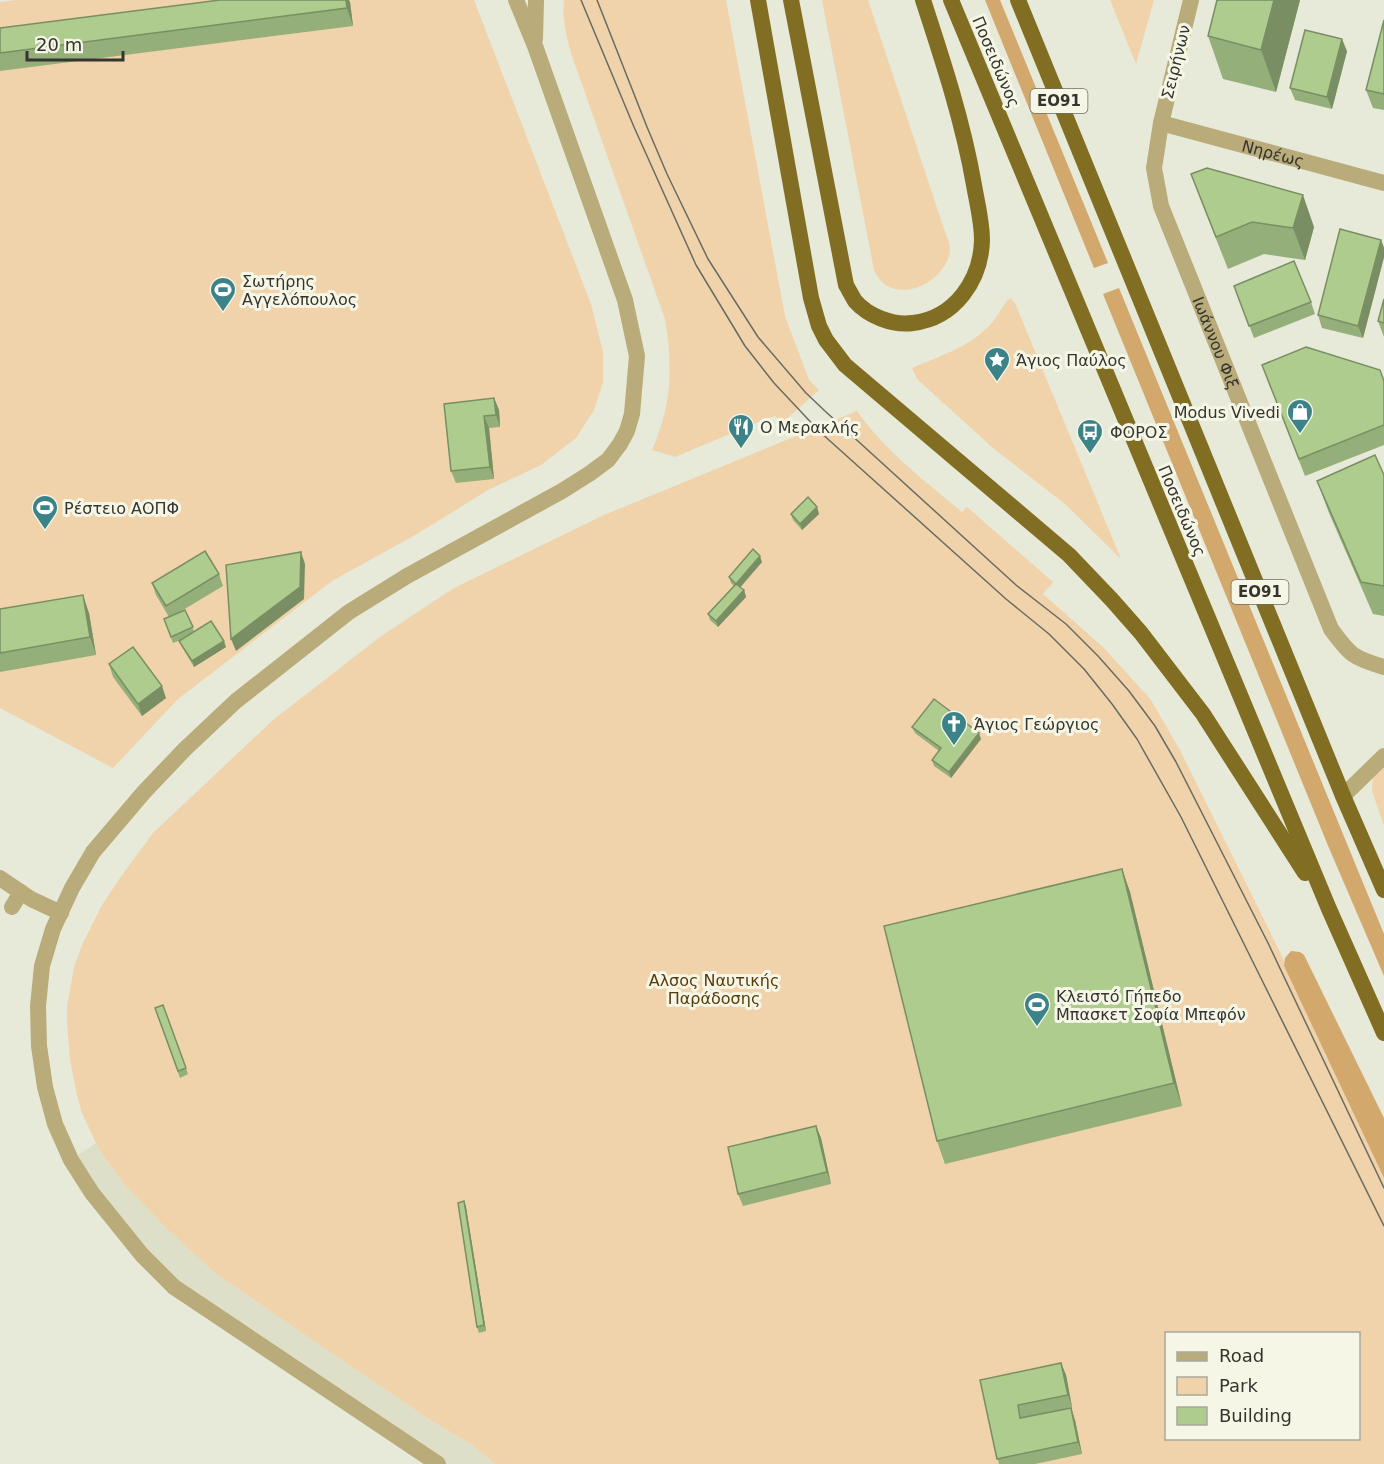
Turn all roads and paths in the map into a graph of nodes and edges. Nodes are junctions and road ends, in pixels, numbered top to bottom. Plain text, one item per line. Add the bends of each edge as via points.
1 (516, 0) edge
2 (536, 0) edge
3 (758, 0) edge
4 (791, 0) edge
5 (923, 0) edge
6 (951, 0) edge
7 (1018, 0) edge
8 (1191, 0) edge
9 (535, 46) junction
10 (1161, 123) junction
11 (1384, 183) edge
12 (1384, 667) edge
13 (1384, 756) edge
14 (1343, 796) junction
15 (0, 878) edge
16 (1384, 890) edge
17 (21, 892) junction
18 (12, 907) dead end
19 (1329, 909) junction
20 (61, 913) junction
21 (1384, 1033) edge
22 (438, 1464) edge

1 - 9 street
2 - 9 street
3 - 19 highway via 811,298 826,340 845,365 1069,555 1112,600 1203,714
4 - 5 highway via 846,285 867,311 879,318 908,324 949,310 974,277 982,240 970,159
6 - 19 highway, Ποσειδώνος
7 - 14 highway, ΕΟ91
8 - 10 street, Σειρήνων
9 - 20 street via 625,300 638,356 632,414 620,444 608,460 562,491 349,612 236,700 160,775 93,852
10 - 11 street, Νηρέως
10 - 12 street, Ιωάννου Φιξ via 1154,168 1161,206 1331,629 1346,649 1362,660
13 - 14 street
14 - 16 highway, ΕΟ91
15 - 17 street
17 - 18 street
17 - 20 street
19 - 21 highway, Ποσειδώνος
20 - 22 street via 42,966 39,1046 55,1124 92,1193 142,1255 174,1287

